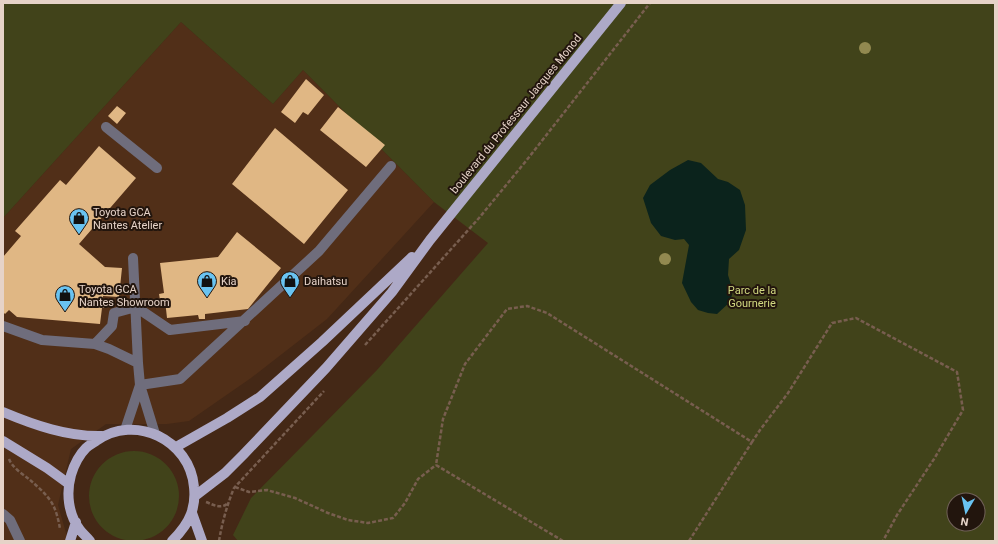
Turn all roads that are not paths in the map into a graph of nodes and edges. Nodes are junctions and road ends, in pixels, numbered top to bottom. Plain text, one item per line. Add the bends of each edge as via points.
1 (621, 3) edge
2 (106, 127) dead end
3 (391, 166) dead end
4 (157, 168) dead end
5 (430, 240) junction
6 (133, 258) dead end
7 (136, 307) junction
8 (245, 321) junction
9 (3, 326) edge
10 (96, 344) junction
11 (138, 363) junction
12 (140, 385) junction
13 (3, 412) edge
14 (125, 430) junction
15 (155, 434) junction
16 (102, 436) junction
17 (3, 441) edge
18 (176, 447) junction
19 (68, 484) junction
20 (195, 496) junction
21 (3, 514) edge
22 (192, 514) junction
23 (76, 522) junction
24 (20, 541) edge
25 (70, 541) edge
26 (90, 541) edge
27 (172, 541) edge
28 (202, 541) edge

1 - 5 main road, boulevard du Professeur Jacques Monod
2 - 4 street
3 - 8 street via 319,251
5 - 18 main road via 260,397
5 - 20 main road via 392,292 326,368 230,469
6 - 7 street
7 - 8 street via 170,330
7 - 10 street via 114,313 112,326
7 - 11 street
8 - 12 street via 180,379
9 - 10 street via 42,340
10 - 11 street
11 - 12 street
12 - 14 street
12 - 15 street
13 - 16 main road via 32,424 62,432
14 - 15 main road via 141,430
14 - 16 main road
15 - 18 main road
16 - 19 main road via 86,448 74,465
17 - 19 main road
18 - 20 main road via 187,461 193,478
19 - 23 main road via 68,500
20 - 22 main road
21 - 24 street via 10,520
22 - 27 main road via 183,530
22 - 28 main road
23 - 25 main road
23 - 26 main road

